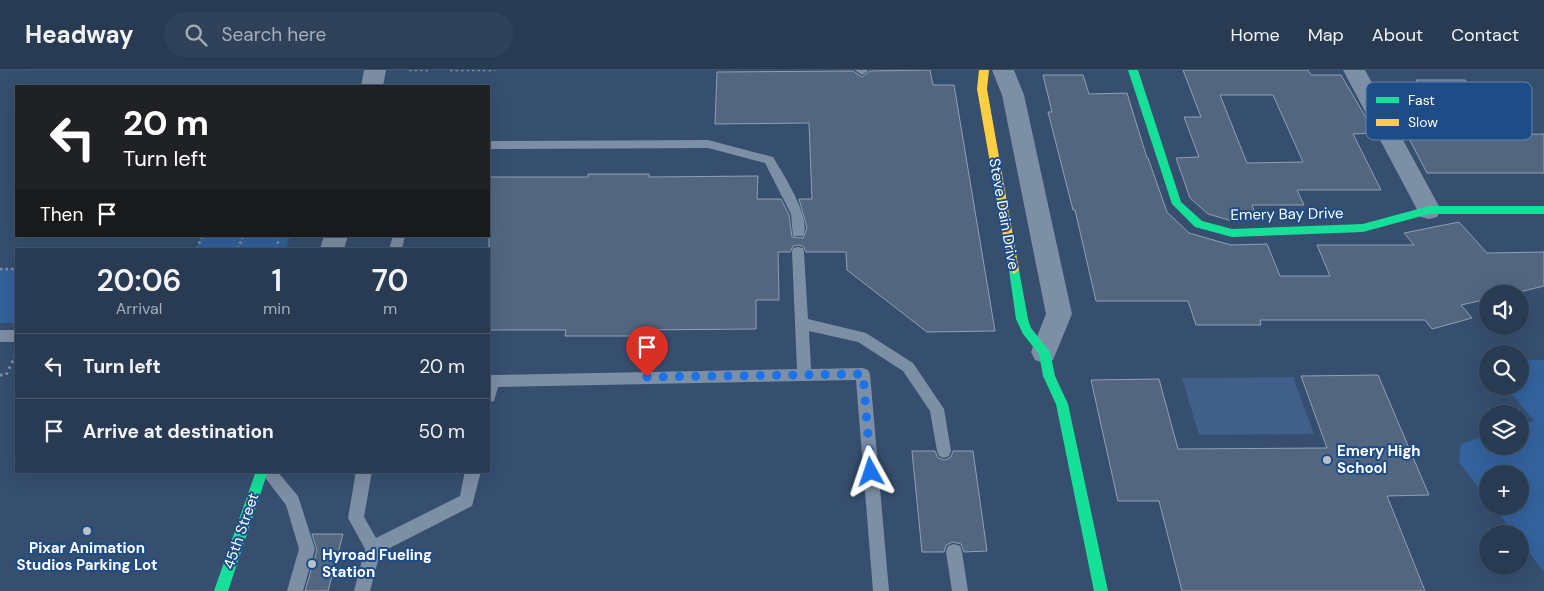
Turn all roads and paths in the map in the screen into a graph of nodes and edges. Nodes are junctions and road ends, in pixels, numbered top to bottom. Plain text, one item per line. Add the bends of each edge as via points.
1 (375, 70) edge
2 (409, 70) edge
3 (430, 70) edge
4 (450, 70) edge
5 (495, 70) edge
6 (984, 70) edge
7 (1003, 70) edge
8 (1133, 70) edge
9 (1354, 70) edge
10 (372, 85) edge
11 (1366, 92) edge
12 (1392, 140) edge
13 (490, 145) edge
14 (1429, 210) junction
15 (1544, 210) edge
16 (798, 232) dead end
17 (798, 252) dead end
18 (0, 269) edge
19 (15, 269) edge
20 (801, 323) junction
21 (0, 336) edge
22 (15, 336) edge
23 (1044, 352) junction
24 (15, 357) edge
25 (804, 374) junction
26 (0, 375) edge
27 (490, 391) edge
28 (944, 451) dead end
29 (261, 473) edge
30 (269, 473) edge
31 (364, 473) edge
32 (473, 473) edge
33 (373, 548) junction
34 (954, 552) dead end
35 (221, 591) edge
36 (295, 591) edge
37 (362, 591) edge
38 (881, 591) edge
39 (960, 591) edge
40 (1100, 591) edge

1 - 10 street
2 - 3 path
4 - 5 path
6 - 23 street, Steve Dain Drive via 982,89 1022,319
7 - 23 street, Steve Dain Drive via 1013,95 1059,314
8 - 14 street, Emery Bay Drive via 1177,204 1199,224 1232,233 1364,228
9 - 11 street
12 - 14 street
13 - 16 lane via 708,144 769,160 797,214
14 - 15 street, Emery Bay Drive
17 - 20 lane
18 - 19 path
20 - 25 lane
20 - 28 lane via 861,337 908,367 937,409
21 - 22 lane
23 - 40 street, Steve Dain Drive via 1049,376 1062,404
24 - 26 path via 6,375
25 - 27 lane via 492,381
25 - 38 lane via 863,374
29 - 35 street, 45th Street
30 - 36 lane via 293,501 307,550
31 - 33 lane via 356,518
32 - 33 lane via 467,501
33 - 37 lane
34 - 39 lane

